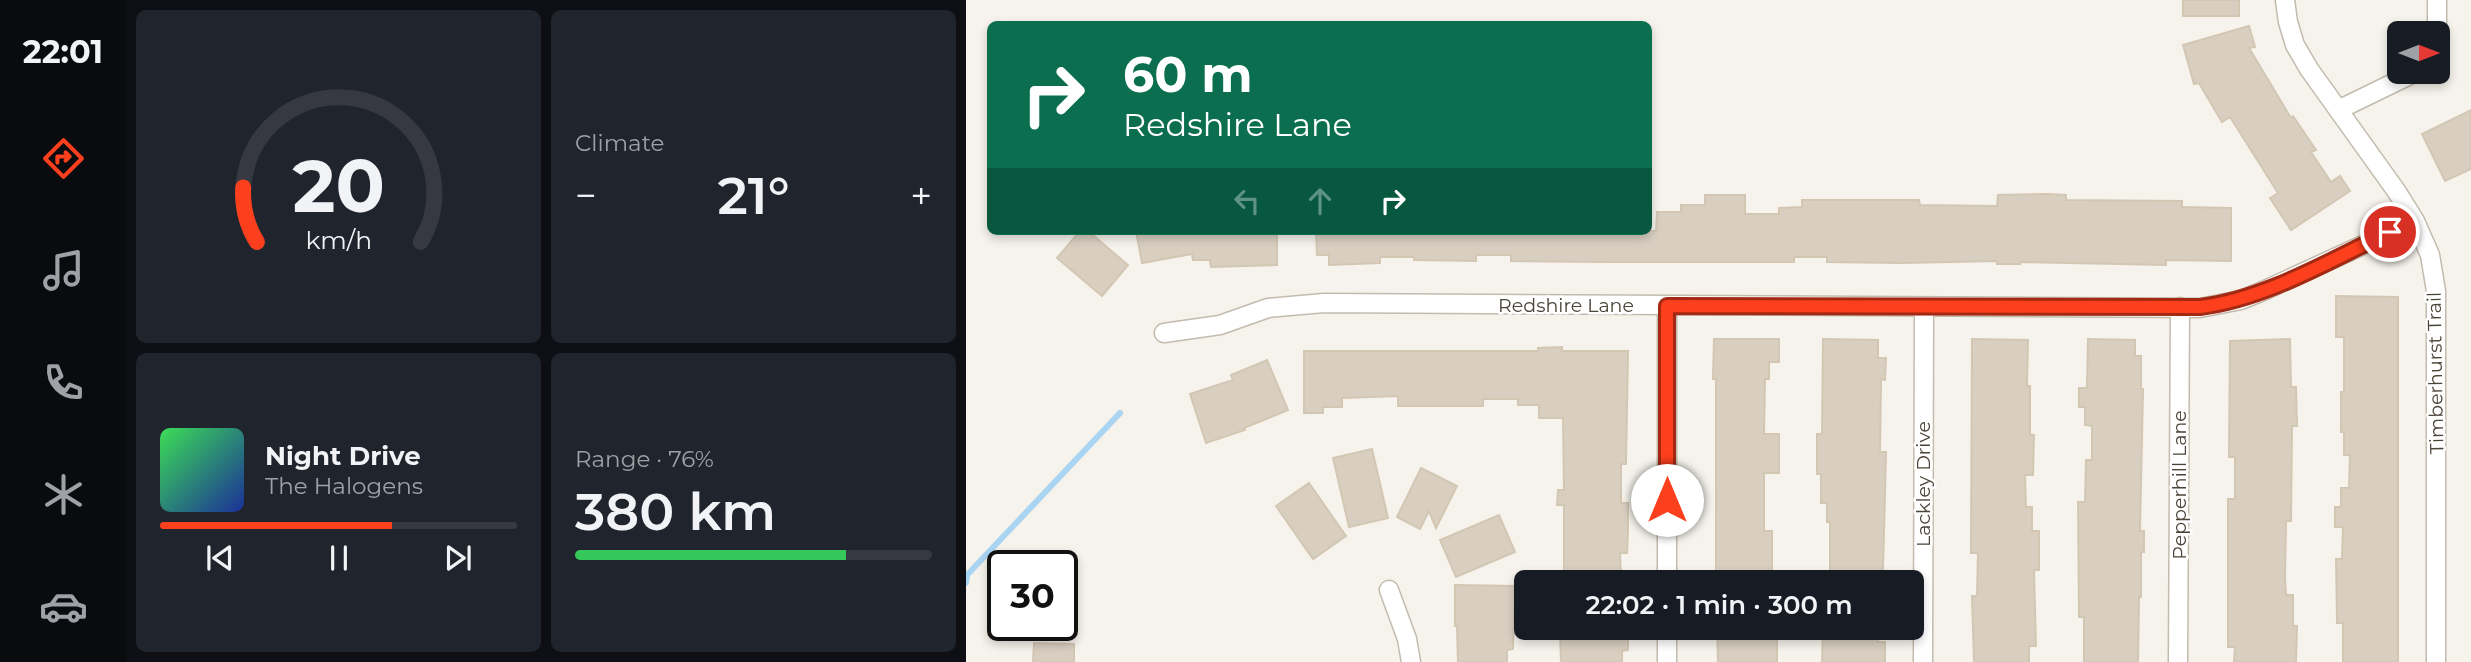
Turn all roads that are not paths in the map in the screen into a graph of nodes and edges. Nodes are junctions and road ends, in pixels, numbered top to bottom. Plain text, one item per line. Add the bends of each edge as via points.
1 (2285, 0) edge
2 (2437, 0) edge
3 (2437, 21) edge
4 (2391, 84) edge
5 (2338, 110) junction
6 (2415, 221) junction
7 (1667, 306) junction
8 (1924, 307) junction
9 (2180, 307) junction
10 (1164, 333) dead end
11 (1667, 570) edge
12 (1389, 590) dead end
13 (1667, 640) edge
14 (1411, 662) edge
15 (1667, 662) edge
16 (1923, 662) edge
17 (2178, 662) edge
18 (2436, 662) edge

1 - 5 street, Timberhurst Trail via 2295,45
2 - 3 street
4 - 5 street
5 - 6 street, Timberhurst Trail
6 - 9 street, Redshire Lane via 2241,300
6 - 18 street, Timberhurst Trail via 2430,256 2436,291
7 - 8 street, Redshire Lane
7 - 10 street, Redshire Lane via 1324,303 1268,307 1220,325
7 - 11 street
8 - 9 street, Redshire Lane
8 - 16 street, Lackley Drive
9 - 17 street, Pepperhill Lane
12 - 14 street
13 - 15 street

